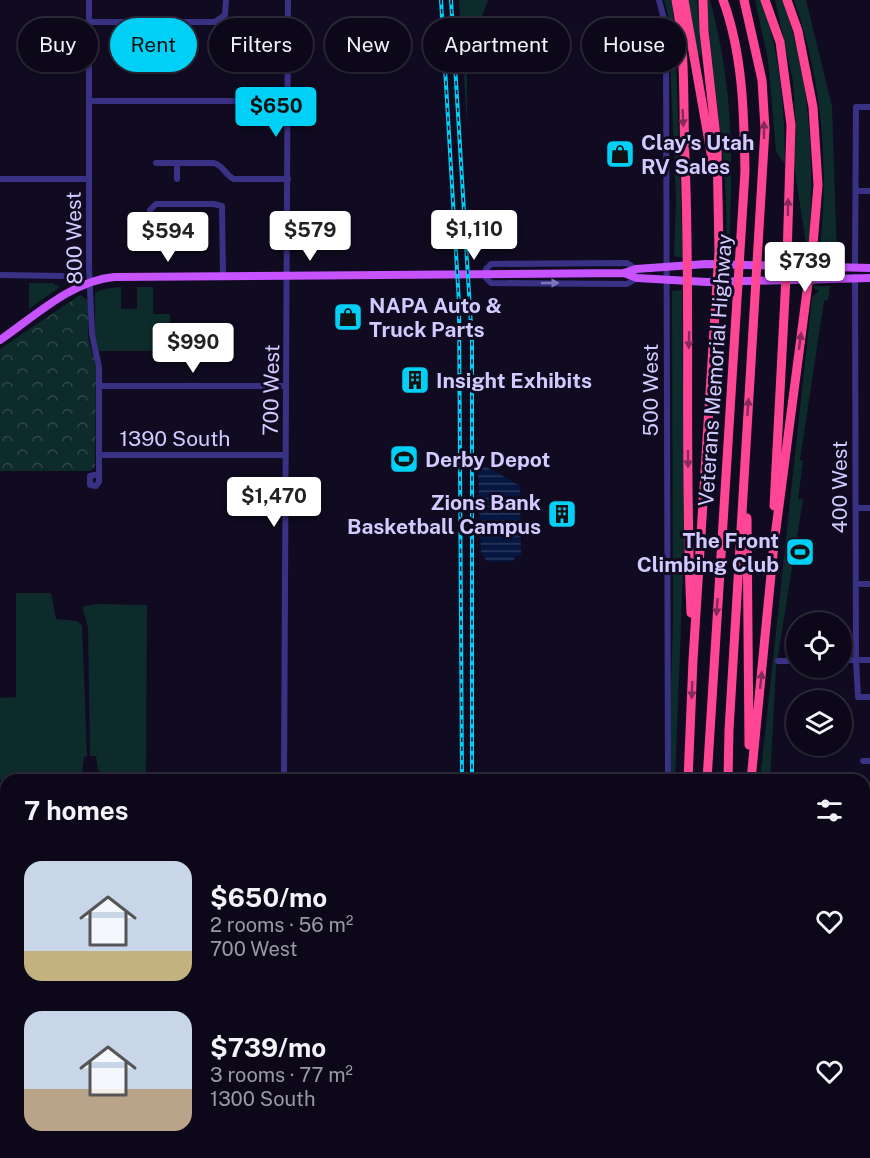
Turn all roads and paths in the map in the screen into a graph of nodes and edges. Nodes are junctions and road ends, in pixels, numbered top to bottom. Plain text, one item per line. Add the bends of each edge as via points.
1 (89, 0) edge
2 (226, 0) edge
3 (288, 0) edge
4 (659, 0) edge
5 (676, 0) edge
6 (684, 0) edge
7 (703, 0) edge
8 (744, 0) edge
9 (765, 0) edge
10 (787, 0) edge
11 (724, 3) edge
12 (89, 18) edge
13 (98, 22) edge
14 (89, 72) edge
15 (89, 101) junction
16 (287, 102) junction
17 (870, 107) edge
18 (156, 163) dead end
19 (177, 163) junction
20 (0, 179) edge
21 (89, 179) junction
22 (177, 179) dead end
23 (288, 179) junction
24 (856, 191) junction
25 (870, 191) edge
26 (149, 196) dead end
27 (156, 204) junction
28 (718, 206) junction
29 (150, 210) dead end
30 (689, 266) junction
31 (787, 266) junction
32 (667, 267) junction
33 (870, 268) edge
34 (855, 273) junction
35 (636, 274) junction
36 (0, 275) edge
37 (63, 276) dead end
38 (223, 276) junction
39 (289, 276) junction
40 (870, 276) edge
41 (667, 280) junction
42 (786, 280) junction
43 (689, 281) junction
44 (90, 282) junction
45 (0, 340) edge
46 (100, 386) junction
47 (286, 386) junction
48 (746, 430) junction
49 (99, 455) junction
50 (286, 455) junction
51 (99, 474) dead end
52 (856, 508) junction
53 (870, 508) edge
54 (774, 544) junction
55 (856, 585) junction
56 (870, 585) edge
57 (693, 660) junction
58 (852, 660) edge
59 (856, 660) junction
60 (870, 660) edge
61 (778, 661) dead end
62 (786, 661) edge
63 (870, 697) edge
64 (284, 774) edge
65 (668, 774) edge
66 (688, 774) edge
67 (707, 774) edge
68 (728, 774) edge
69 (750, 774) edge
70 (751, 774) edge

1 - 12 street, 800 West
2 - 13 street via 225,15 215,22
3 - 16 street, 700 West
4 - 32 street, 500 West via 666,49
5 -> 30 highway
6 - 28 highway
7 - 28 highway via 717,146
48 -> 8 highway, Veterans Memorial Highway via 765,129 762,81
31 -> 9 highway via 791,125 780,42
54 -> 10 highway via 818,185 817,141 807,71
11 -> 67 highway, Veterans Memorial Highway via 744,107 745,171
14 - 15 street, 800 West
15 - 16 street
15 - 21 street, 800 West
16 - 23 street, 700 West
17 - 24 street, 400 West via 856,107
18 - 19 street
19 - 22 street
19 - 23 street via 217,164 234,179
20 - 21 street
21 - 44 street, 800 West
23 - 39 street, 700 West
24 - 25 street
24 - 34 street, 400 West
26 - 27 street
27 - 29 street
27 - 38 street via 222,206
28 - 57 highway via 719,251
30 - 31 main road
30 - 32 main road
30 - 43 highway
31 - 34 main road
31 - 42 highway
32 - 35 main road
32 - 41 street, 500 West
33 - 34 main road
34 - 40 main road
34 - 42 main road
34 - 52 street, 400 West
35 -> 35 street via 627,263 491,264 486,269 491,284 627,284
35 - 39 main road
35 - 41 main road
36 - 37 street
38 - 39 main road
38 - 44 main road via 118,276
39 - 47 street, 700 West
41 - 43 main road
41 - 65 street, 500 West
42 - 43 main road
42 - 54 highway via 774,468
43 -> 57 highway via 688,547
44 - 45 main road
44 - 46 street, 800 West
46 - 47 street
46 - 49 street, 800 West
47 - 50 street, 700 West
48 - 68 highway, Veterans Memorial Highway
48 - 69 highway
49 - 50 street, 1390 South
49 - 51 street, 800 West
50 - 64 street, 700 West
52 - 53 street
52 - 55 street, 400 West
70 -> 54 highway
55 - 56 street
55 - 59 street, 400 West
57 -> 66 highway
58 - 59 street
59 - 60 street
59 - 63 street, 400 West via 858,697
61 - 62 street

